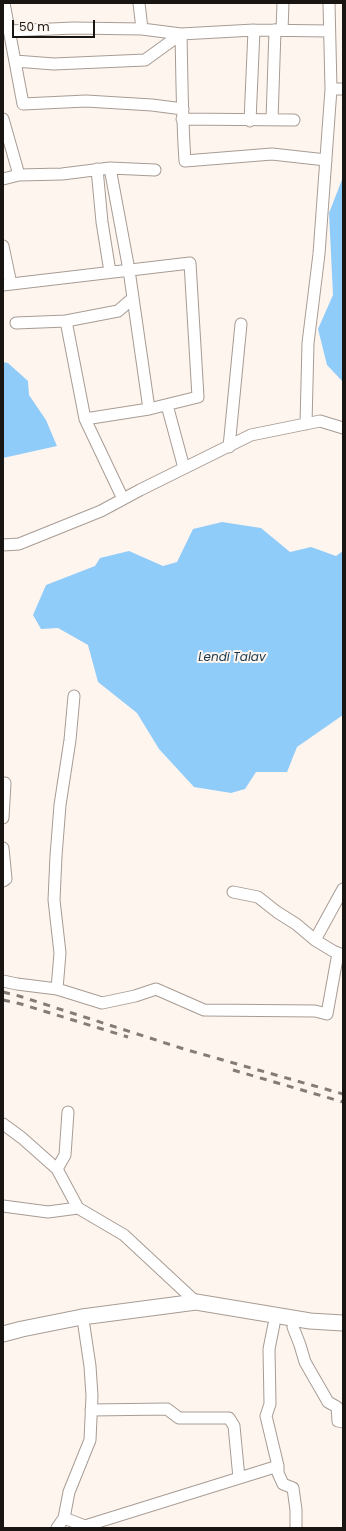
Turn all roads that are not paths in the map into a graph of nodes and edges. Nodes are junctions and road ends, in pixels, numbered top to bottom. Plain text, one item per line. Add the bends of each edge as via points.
1 (4, 3) edge
2 (139, 3) edge
3 (283, 3) edge
4 (329, 3) edge
5 (142, 29) junction
6 (254, 30) junction
7 (278, 30) junction
8 (9, 31) junction
9 (330, 31) junction
10 (181, 34) junction
11 (14, 61) junction
12 (331, 89) junction
13 (343, 89) edge
14 (182, 114) junction
15 (3, 119) edge
16 (272, 120) junction
17 (294, 120) dead end
18 (250, 121) junction
19 (326, 160) junction
20 (110, 168) junction
21 (97, 169) junction
22 (155, 170) dead end
23 (19, 175) junction
24 (3, 179) edge
25 (3, 246) edge
26 (129, 270) junction
27 (110, 272) junction
28 (7, 285) edge
29 (133, 298) junction
30 (66, 321) junction
31 (16, 323) dead end
32 (241, 324) dead end
33 (167, 405) junction
34 (150, 409) junction
35 (85, 419) junction
36 (306, 424) junction
37 (343, 428) edge
38 (229, 446) junction
39 (184, 468) junction
40 (123, 499) junction
41 (3, 545) edge
42 (74, 696) dead end
43 (5, 783) dead end
44 (3, 818) edge
45 (3, 848) edge
46 (3, 880) edge
47 (343, 889) edge
48 (233, 892) dead end
49 (315, 940) junction
50 (341, 954) edge
51 (3, 981) edge
52 (57, 989) junction
53 (68, 1112) dead end
54 (3, 1124) edge
55 (57, 1169) junction
56 (3, 1206) edge
57 (78, 1208) junction
58 (196, 1307) junction
59 (83, 1321) junction
60 (292, 1322) junction
61 (343, 1323) edge
62 (274, 1324) junction
63 (343, 1331) edge
64 (3, 1334) edge
65 (3, 1344) edge
66 (91, 1410) junction
67 (343, 1422) edge
68 (278, 1466) junction
69 (239, 1478) junction
70 (64, 1518) junction
71 (57, 1528) edge
72 (296, 1528) edge

1 - 8 street
2 - 5 street
3 - 7 street
4 - 9 street
5 - 8 street via 73,28
5 - 10 street
6 - 7 street
6 - 10 street
6 - 18 street
7 - 9 street
7 - 16 street
8 - 11 street
9 - 12 street
10 - 11 street via 145,60 54,64
10 - 14 street
11 - 14 street via 23,104 86,101 152,105
12 - 13 street
12 - 19 street
14 - 18 street
14 - 19 street via 185,161 272,154
15 - 23 street
16 - 17 street
16 - 18 street
19 - 36 street via 319,254 308,343
20 - 21 street
20 - 22 street
20 - 26 street
21 - 23 street via 62,174
21 - 27 street
23 - 24 street
25 - 28 street
26 - 27 street
26 - 29 street
26 - 33 street via 190,263 198,397
27 - 28 street
29 - 30 street via 118,311
29 - 34 street
30 - 31 street
30 - 35 street
32 - 38 street
33 - 34 street
33 - 39 street
34 - 35 street
35 - 40 street
36 - 37 street via 320,421
36 - 38 street via 252,435
38 - 39 street
39 - 40 street
40 - 41 street via 101,511 19,544
42 - 52 street via 56,856 54,900 60,953
43 - 44 street
45 - 46 street via 6,879
47 - 49 street
48 - 49 street via 258,897
49 - 50 street
50 - 52 street via 327,1014 316,1011 204,1010 156,989 102,1003
51 - 52 street
53 - 55 street via 65,1156
54 - 55 street
55 - 57 street
56 - 57 street via 48,1212
57 - 58 street via 124,1235
58 - 59 street
58 - 60 street
58 - 62 street
59 - 64 street via 22,1328
59 - 65 street
59 - 66 street via 90,1366
60 - 61 street
60 - 62 street
60 - 63 street via 313,1330
60 - 67 street via 304,1362 328,1402 337,1407 338,1421
62 - 68 street via 269,1349 270,1404 266,1416
66 - 69 street via 167,1409 179,1418 229,1418 234,1426
66 - 70 street via 90,1440 69,1492
68 - 69 street
68 - 72 street via 283,1484 293,1488
69 - 70 street via 85,1526
70 - 71 street

